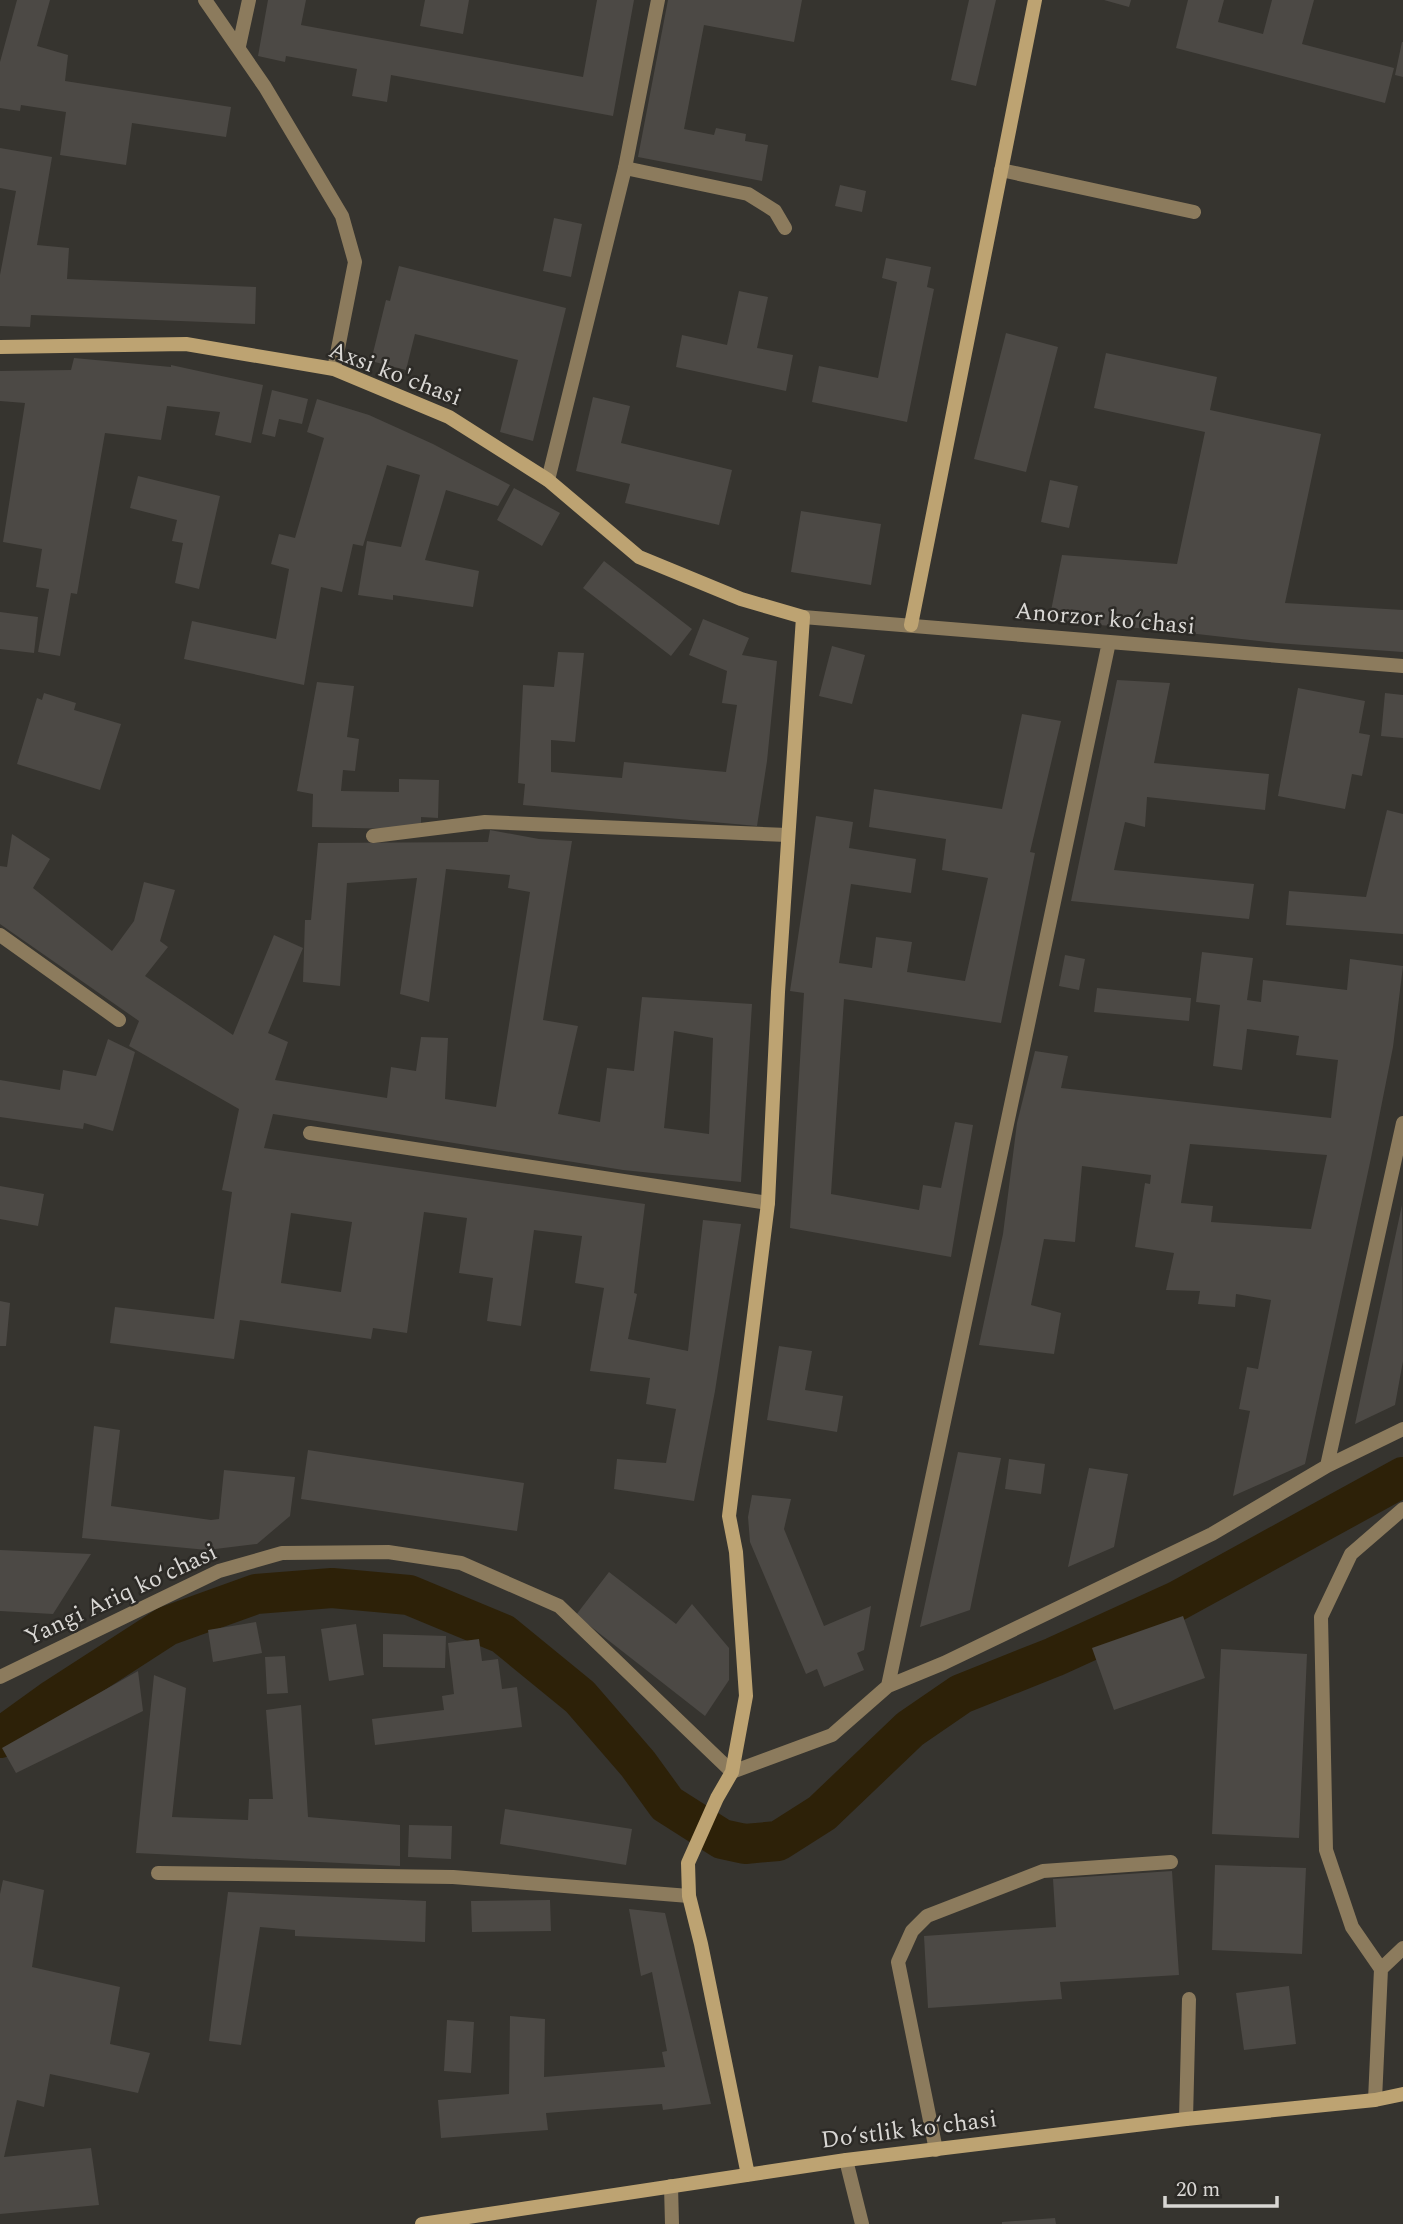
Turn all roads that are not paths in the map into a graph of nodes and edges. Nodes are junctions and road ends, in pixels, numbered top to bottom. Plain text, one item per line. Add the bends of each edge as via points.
1 (205, 0) edge
2 (249, 0) edge
3 (658, 0) edge
4 (1035, 0) edge
5 (239, 47) junction
6 (625, 168) junction
7 (1002, 170) junction
8 (1194, 212) dead end
9 (785, 228) dead end
10 (0, 347) edge
11 (334, 369) junction
12 (548, 480) junction
13 (803, 617) junction
14 (911, 625) junction
15 (1109, 642) junction
16 (1403, 666) edge
17 (787, 835) junction
18 (373, 836) dead end
19 (0, 935) edge
20 (119, 1020) dead end
21 (1403, 1123) edge
22 (310, 1133) dead end
23 (768, 1203) junction
24 (1403, 1429) edge
25 (1328, 1466) junction
26 (1403, 1509) edge
27 (0, 1676) edge
28 (888, 1686) junction
29 (732, 1772) junction
30 (1171, 1862) dead end
31 (158, 1873) dead end
32 (689, 1896) junction
33 (1403, 1948) edge
34 (1381, 1969) junction
35 (1189, 1999) dead end
36 (1403, 2094) edge
37 (1375, 2100) junction
38 (1186, 2119) junction
39 (936, 2150) junction
40 (846, 2160) junction
41 (748, 2175) junction
42 (671, 2186) junction
43 (458, 2222) edge
44 (422, 2224) edge
45 (673, 2224) edge
46 (862, 2224) edge

1 - 5 street
2 - 5 street
3 - 6 street
4 - 7 street
5 - 11 street via 342,216 355,262
6 - 9 street via 748,194 775,211
6 - 12 street
7 - 8 street
7 - 14 street
10 - 11 street, Axsi ko'chasi via 186,344
11 - 12 street, Axsi ko'chasi via 449,416
12 - 13 street, Axsi ko'chasi via 639,557 741,599
13 - 14 street, Anorzor koʻchasi
13 - 17 street
14 - 15 street, Anorzor koʻchasi
15 - 16 street, Anorzor koʻchasi
15 - 28 street
17 - 18 street via 485,822
17 - 23 street
19 - 20 street
21 - 25 street
22 - 23 street
23 - 29 street via 729,1516 736,1552 746,1696
24 - 25 street
25 - 28 street via 1212,1534
26 - 34 street via 1351,1554 1321,1617 1326,1850 1352,1927
27 - 29 street, Yangi Ariq koʻchasi via 219,1572 282,1553 388,1552 461,1563 559,1606
28 - 29 street via 832,1735
29 - 32 street via 688,1863
30 - 39 street via 1043,1871 927,1916 912,1931 898,1962
31 - 32 street via 453,1877
32 - 41 street
33 - 34 street
34 - 37 street
35 - 38 street
36 - 37 street, Doʻstlik koʻchasi
37 - 38 street, Doʻstlik koʻchasi
38 - 39 street, Doʻstlik koʻchasi
39 - 40 street, Doʻstlik koʻchasi
40 - 41 street, Doʻstlik koʻchasi
40 - 46 street
41 - 42 street, Doʻstlik koʻchasi
42 - 43 street, Doʻstlik koʻchasi
42 - 45 street
43 - 44 street, Doʻstlik koʻchasi

